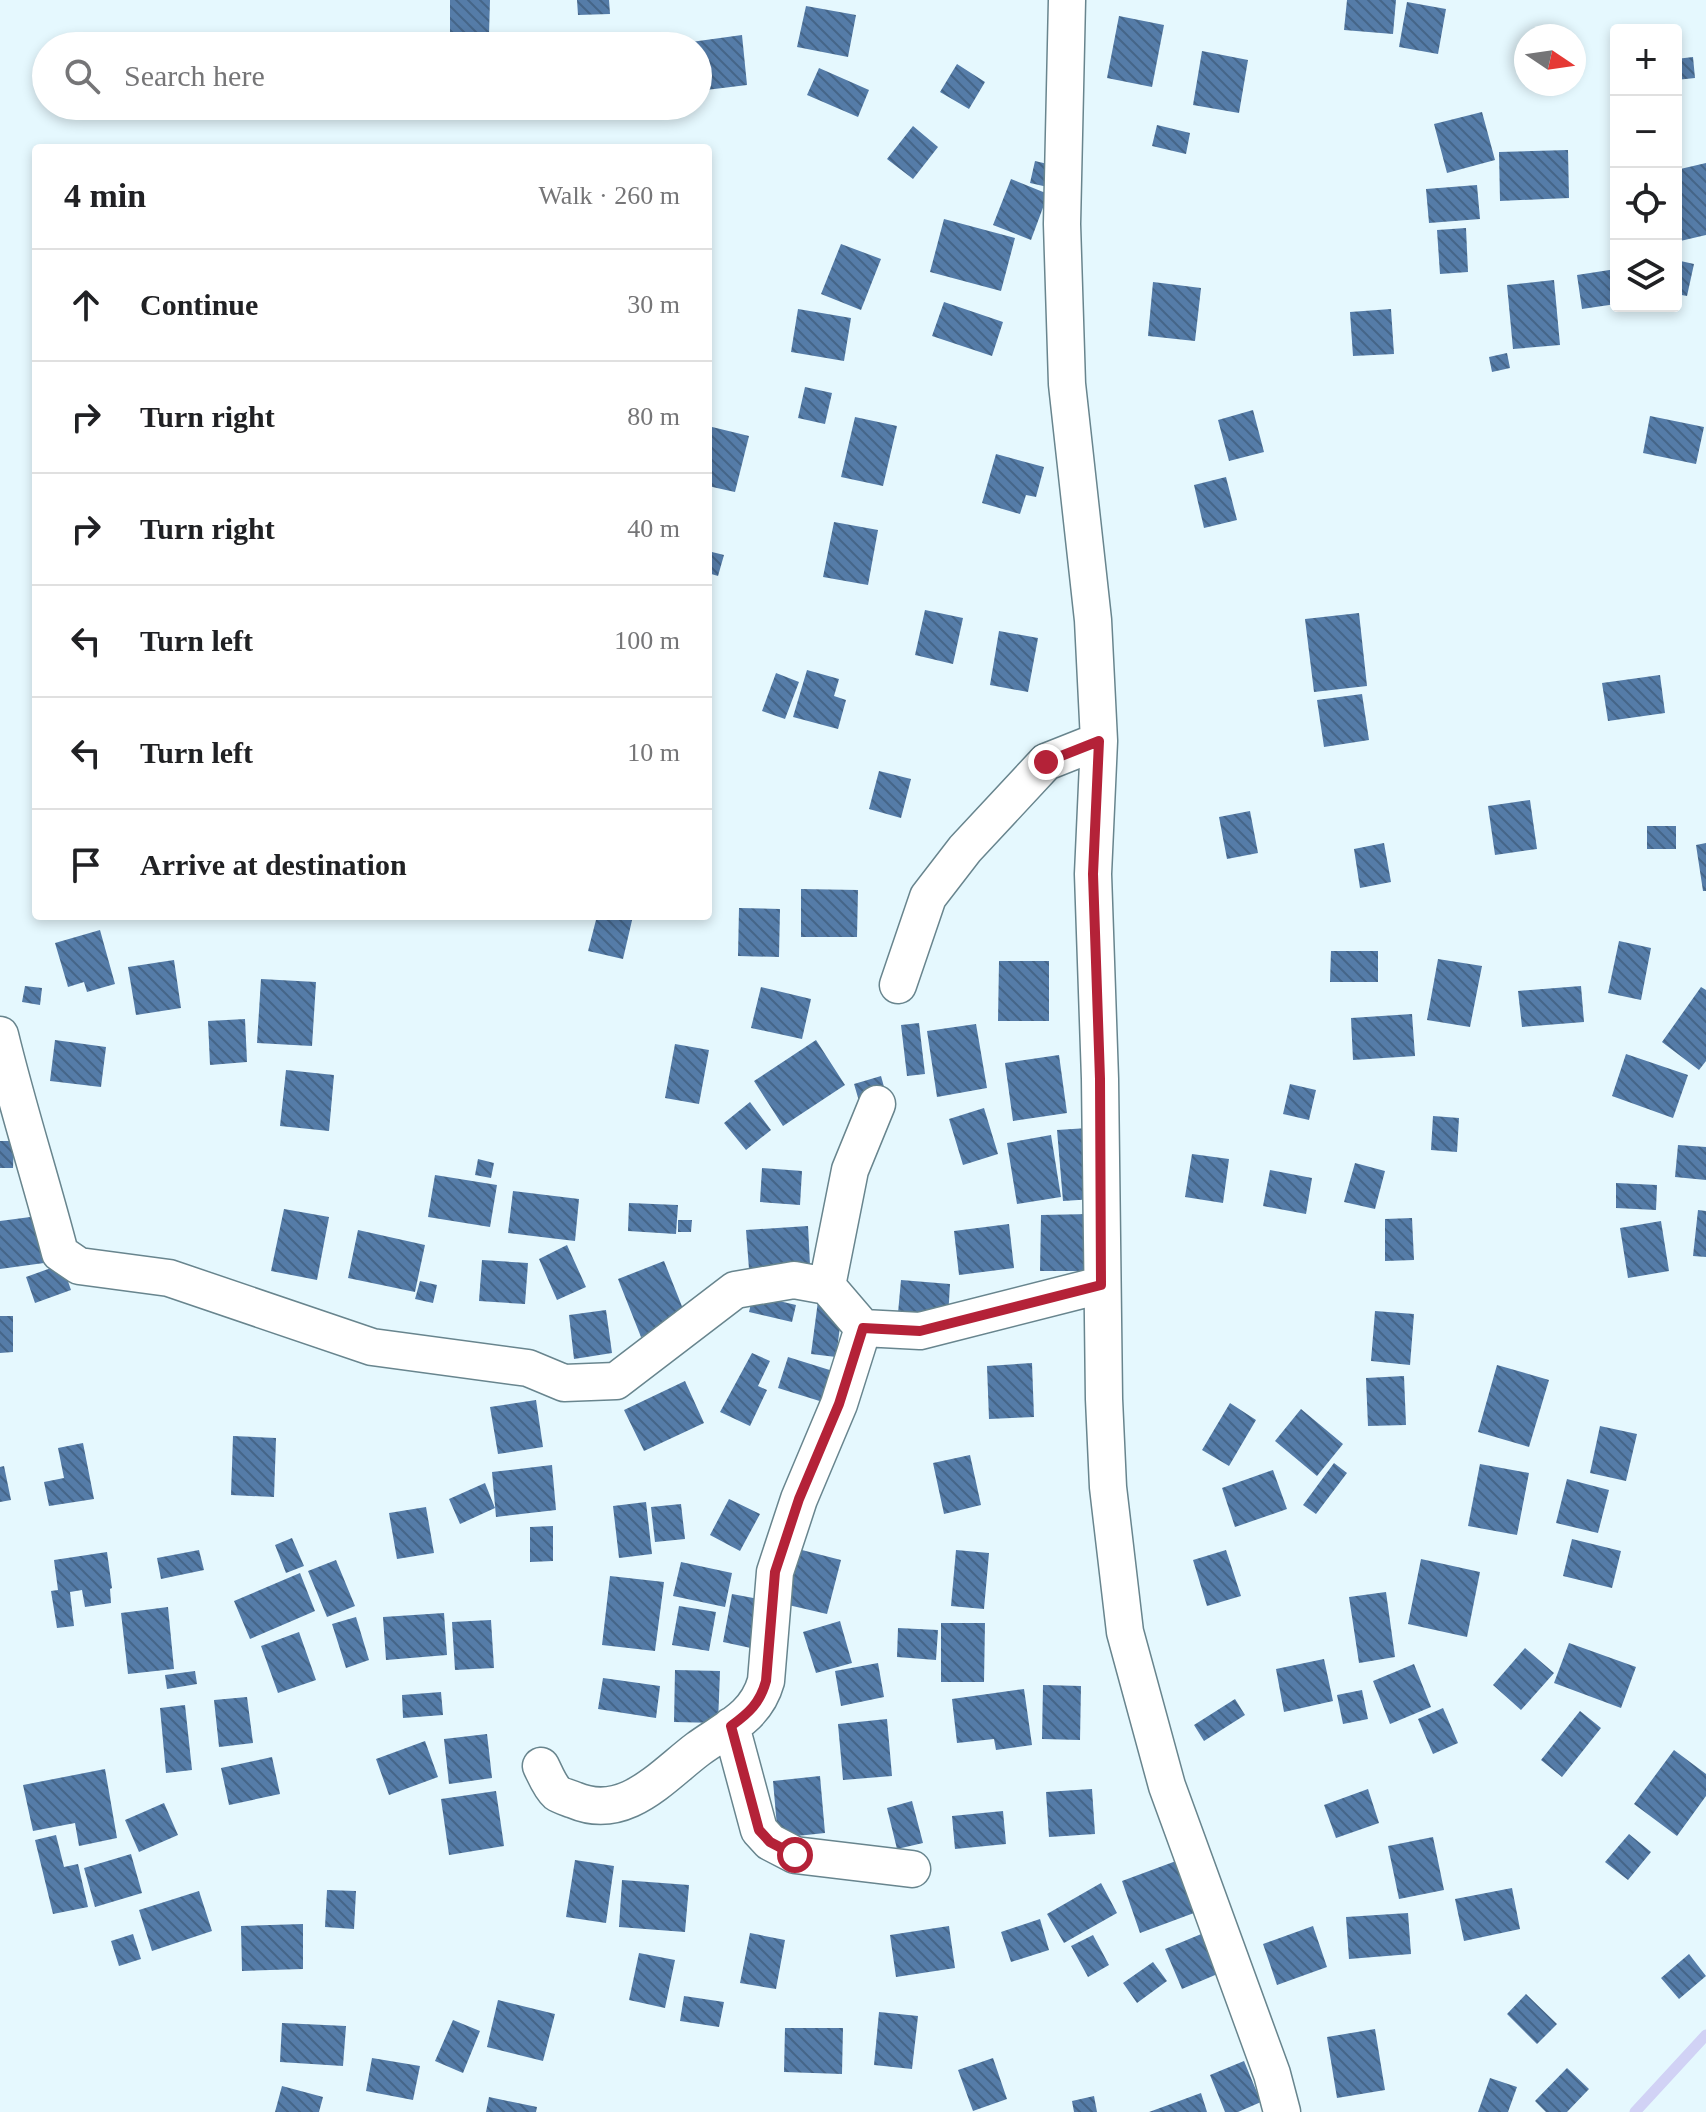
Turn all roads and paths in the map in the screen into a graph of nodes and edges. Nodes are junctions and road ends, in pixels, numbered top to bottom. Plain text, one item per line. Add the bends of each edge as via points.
1 (1067, 0) edge
2 (1099, 741) junction
3 (898, 985) dead end
4 (0, 1035) edge
5 (877, 1104) dead end
6 (1101, 1285) junction
7 (827, 1286) junction
8 (863, 1328) junction
9 (731, 1726) junction
10 (541, 1766) dead end
11 (912, 1869) dead end
12 (1282, 2112) edge

1 - 2 street via 1062,224 1067,384 1093,620
2 - 3 street via 1046,762 965,849 928,897
2 - 6 street via 1093,874
4 - 7 street via 60,1253 79,1266 169,1278 372,1347 528,1368 564,1383 616,1381 735,1290 794,1280
5 - 7 street via 850,1170
6 - 8 street via 920,1331
6 - 12 street via 1108,1487 1125,1632 1167,1786
7 - 8 street
8 - 9 street via 775,1572 761,1698
9 - 10 street via 626,1803 587,1806 556,1792
9 - 11 street via 759,1830 770,1842 795,1855

